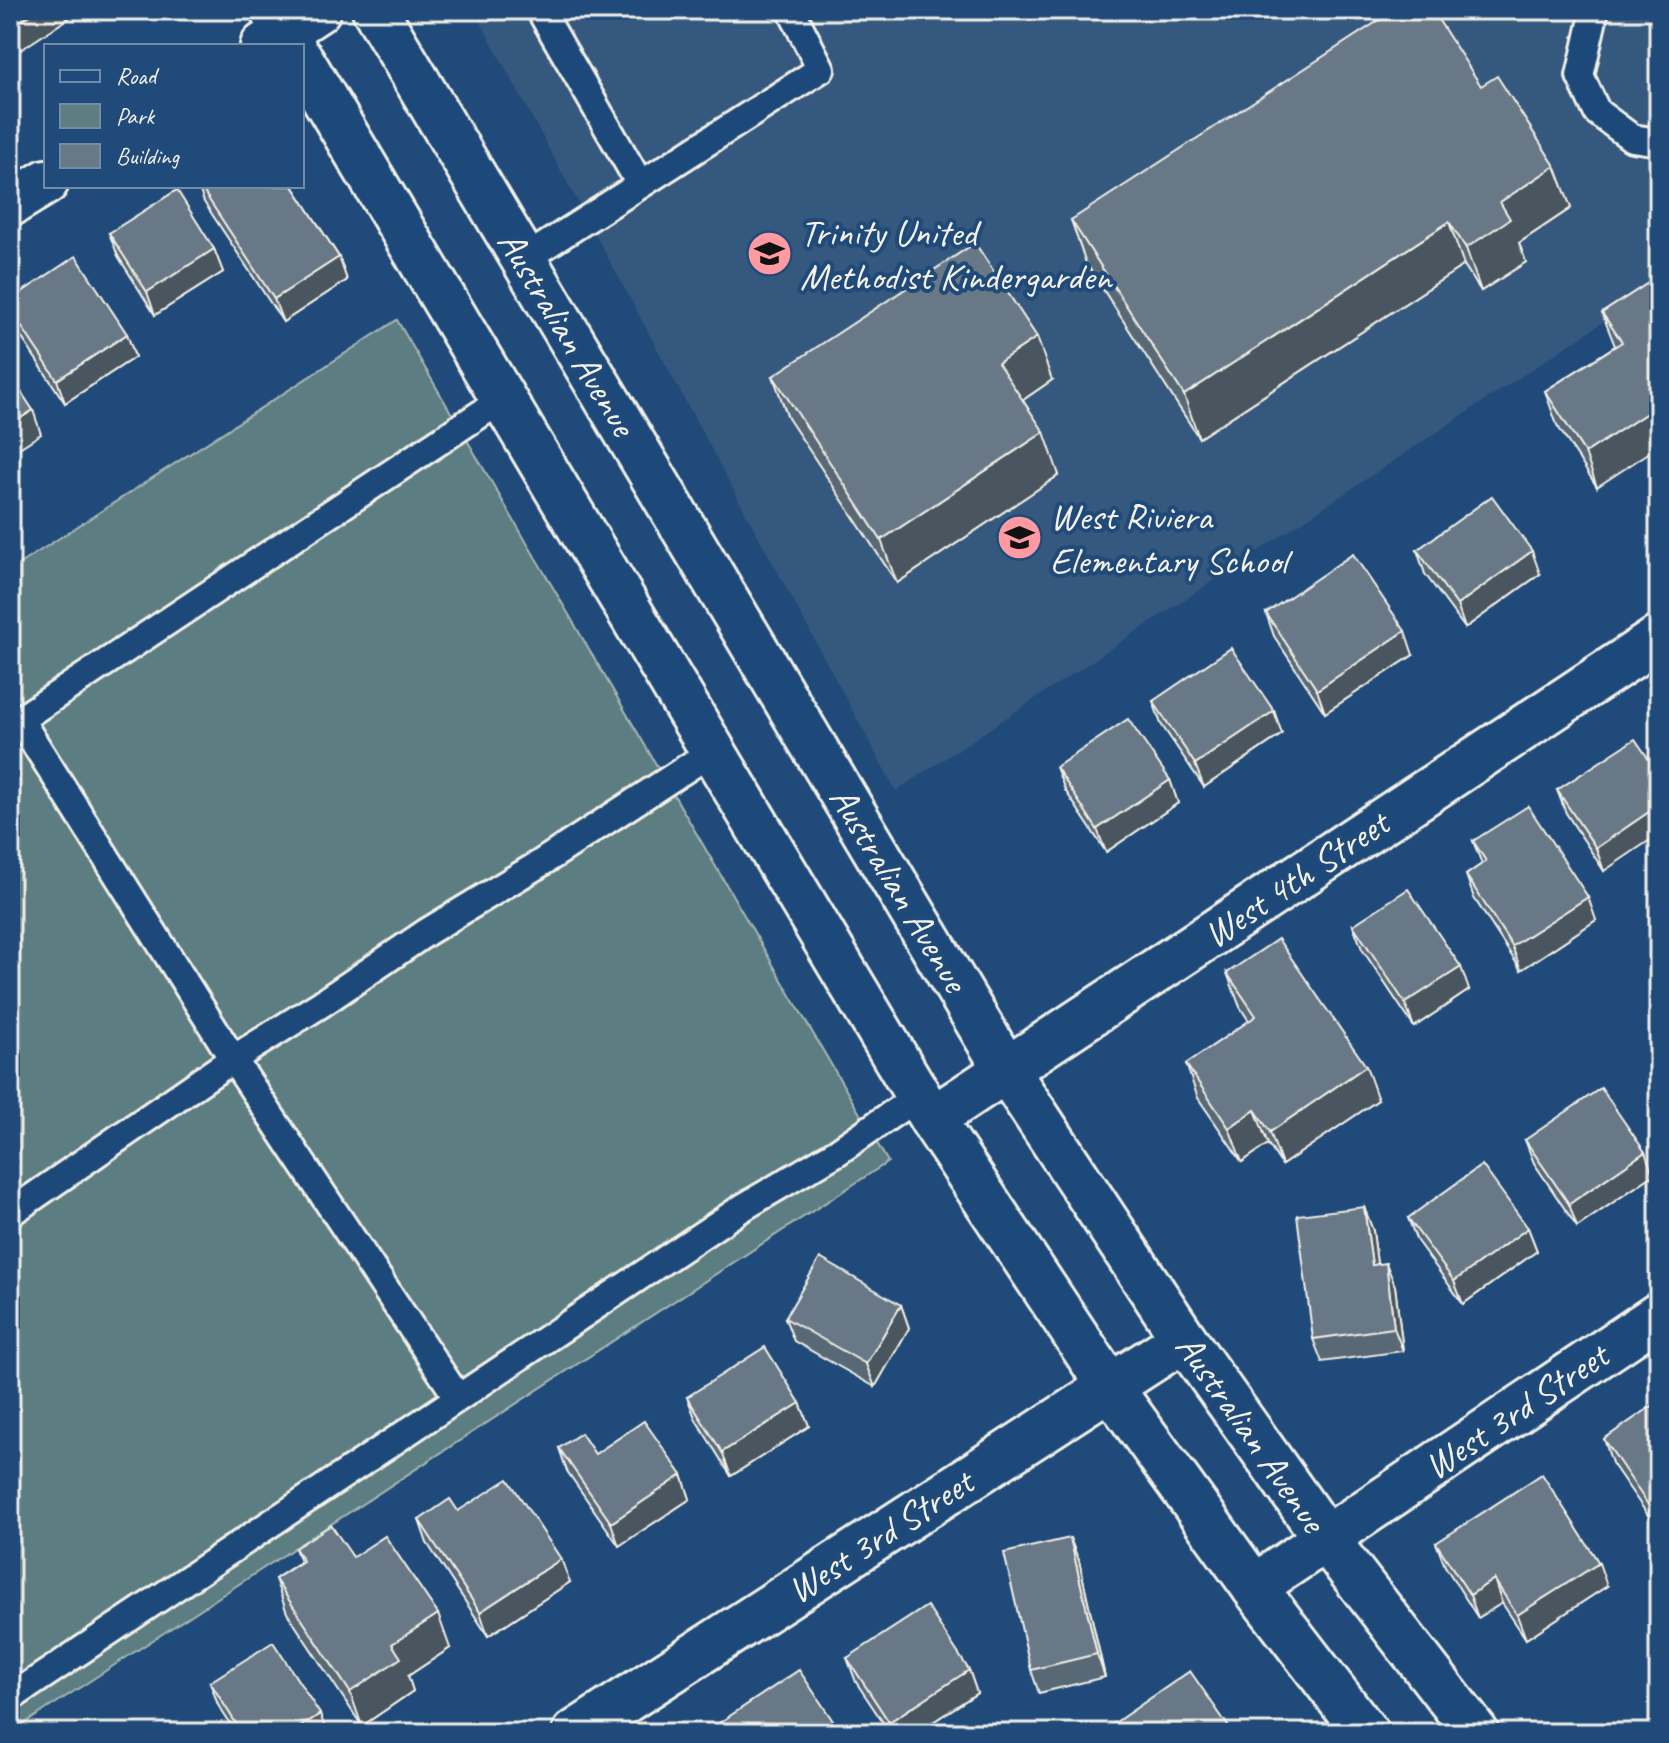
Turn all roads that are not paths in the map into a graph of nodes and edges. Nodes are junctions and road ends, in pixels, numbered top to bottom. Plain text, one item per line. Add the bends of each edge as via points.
1 (375, 10) edge
2 (540, 10) edge
3 (791, 10) edge
4 (1595, 10) edge
5 (304, 60) edge
6 (1659, 142) edge
7 (44, 183) edge
8 (640, 184) junction
9 (10, 204) edge
10 (523, 260) junction
11 (503, 399) junction
12 (1659, 638) edge
13 (15, 723) edge
14 (713, 751) junction
15 (233, 1059) junction
16 (1007, 1071) junction
17 (925, 1107) junction
18 (10, 1213) edge
19 (1659, 1315) edge
20 (1184, 1339) junction
21 (1110, 1387) junction
22 (458, 1398) junction
23 (1326, 1539) junction
24 (1254, 1587) junction
25 (10, 1698) edge
26 (575, 1733) edge
27 (1366, 1733) edge
28 (1476, 1733) edge

1 - 10 main road, Australian Avenue
2 - 8 lane
3 - 8 lane via 821,69
4 - 6 lane via 1580,76 1597,112 1632,138
5 - 11 main road
7 - 9 main road
8 - 10 lane
10 - 16 main road, Australian Avenue
11 - 13 lane
11 - 14 main road
12 - 16 main road, West 4th Street
13 - 15 lane
14 - 15 lane
14 - 17 main road
15 - 18 lane
15 - 22 lane
16 - 17 main road, West 4th Street
16 - 20 main road, Australian Avenue
17 - 21 main road
17 - 22 lane via 742,1208
19 - 23 main road, West 3rd Street
20 - 21 main road, West 3rd Street
20 - 23 main road, Australian Avenue
21 - 24 main road
21 - 26 main road, West 3rd Street
22 - 25 lane
23 - 24 main road, West 3rd Street
23 - 28 main road, Australian Avenue
24 - 27 main road

